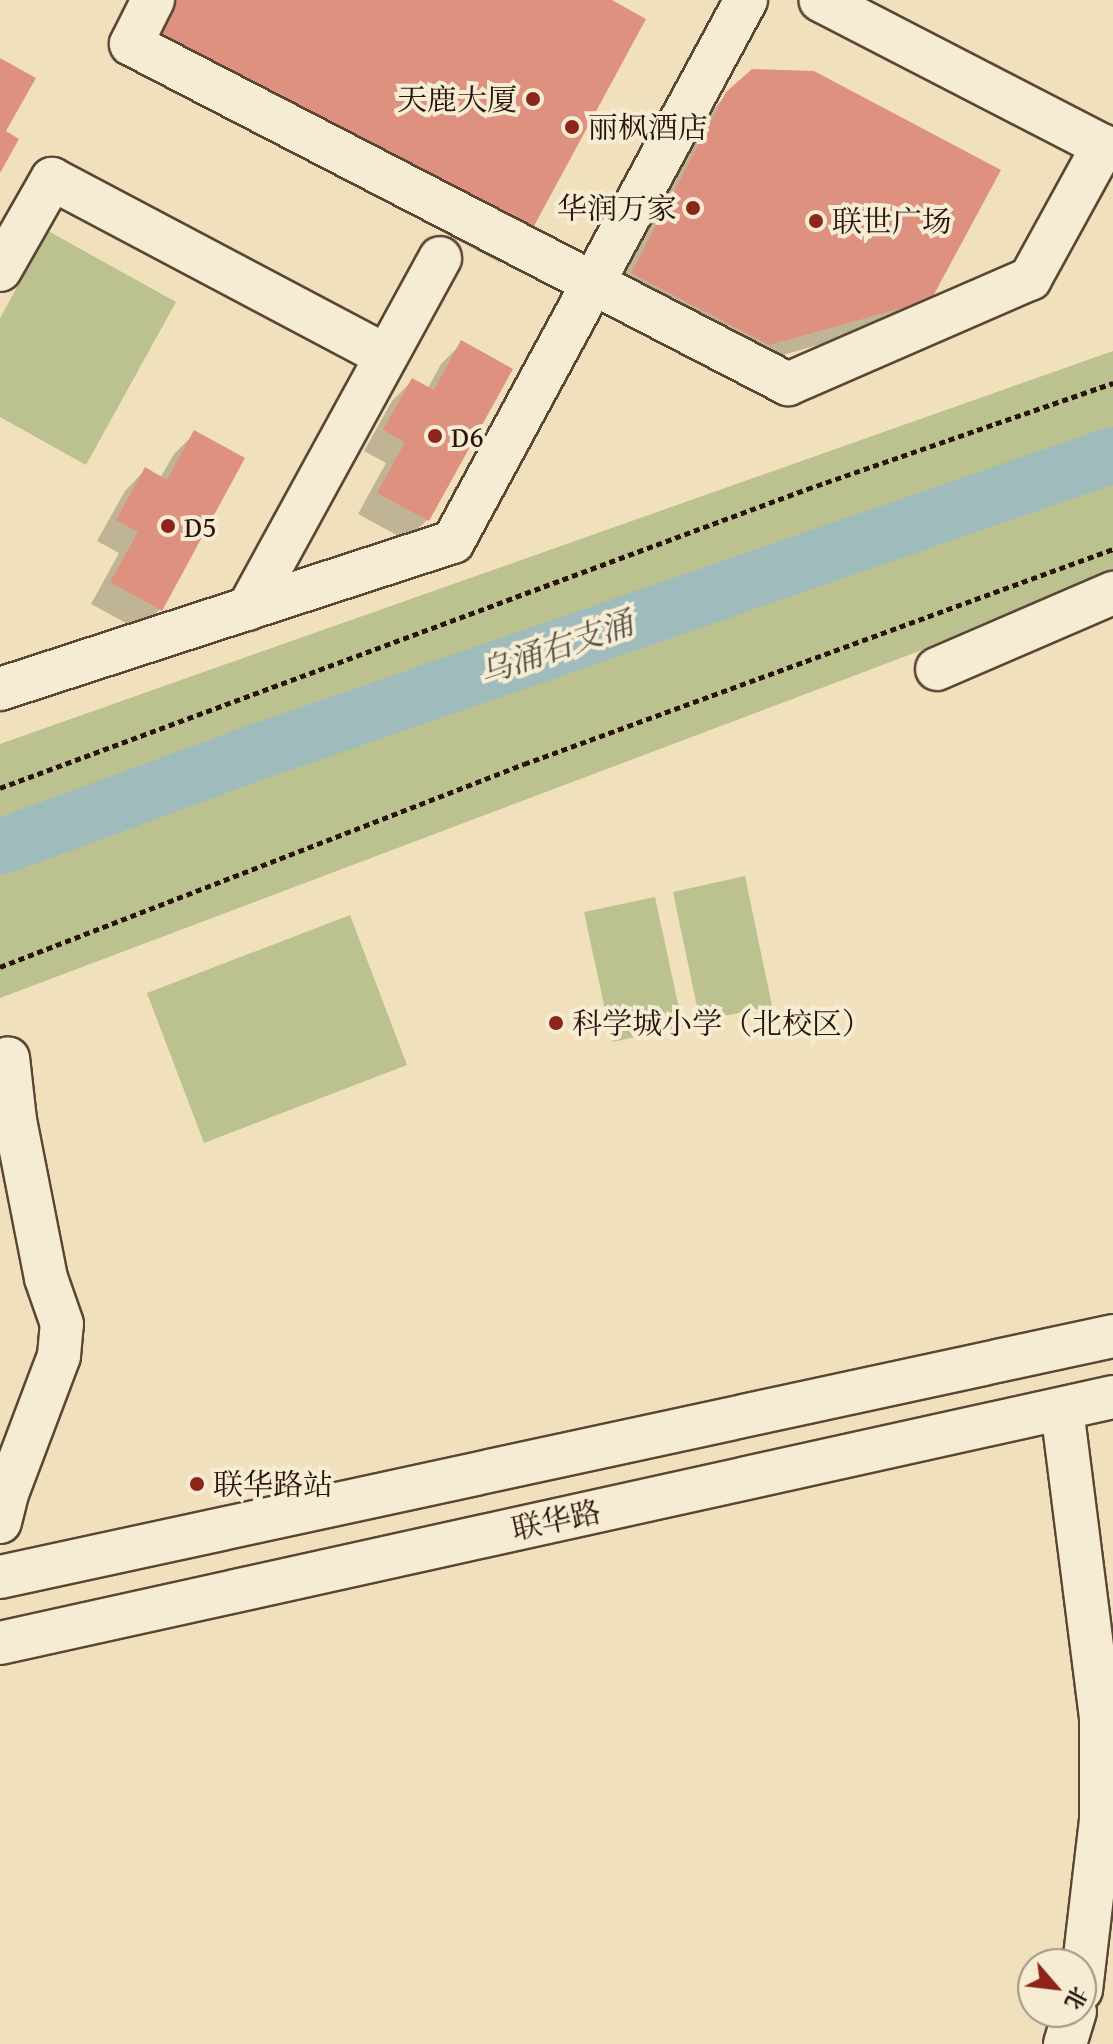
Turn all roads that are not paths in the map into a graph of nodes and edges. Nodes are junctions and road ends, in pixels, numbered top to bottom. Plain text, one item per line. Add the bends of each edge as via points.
1 (153, 0) edge
2 (746, 0) edge
3 (820, 0) edge
4 (440, 258) dead end
5 (0, 270) edge
6 (594, 285) junction
7 (385, 355) junction
8 (1113, 593) edge
9 (248, 609) junction
10 (937, 669) dead end
11 (0, 689) edge
12 (8, 1058) dead end
13 (1113, 1336) edge
14 (1113, 1397) edge
15 (1062, 1409) junction
16 (0, 1522) edge
17 (0, 1577) edge
18 (0, 1643) edge
19 (1086, 1948) edge

1 - 6 street via 131,44
2 - 6 street
3 - 6 street via 1103,146 1030,279 788,384
4 - 7 street
5 - 7 street via 52,179
6 - 9 street via 453,542
7 - 9 street
8 - 10 street
9 - 11 street
12 - 16 street via 46,1278 62,1324 59,1356
13 - 17 street
14 - 15 street, 联华路
15 - 18 street, 联华路
15 - 19 street via 1101,1716 1101,1820

